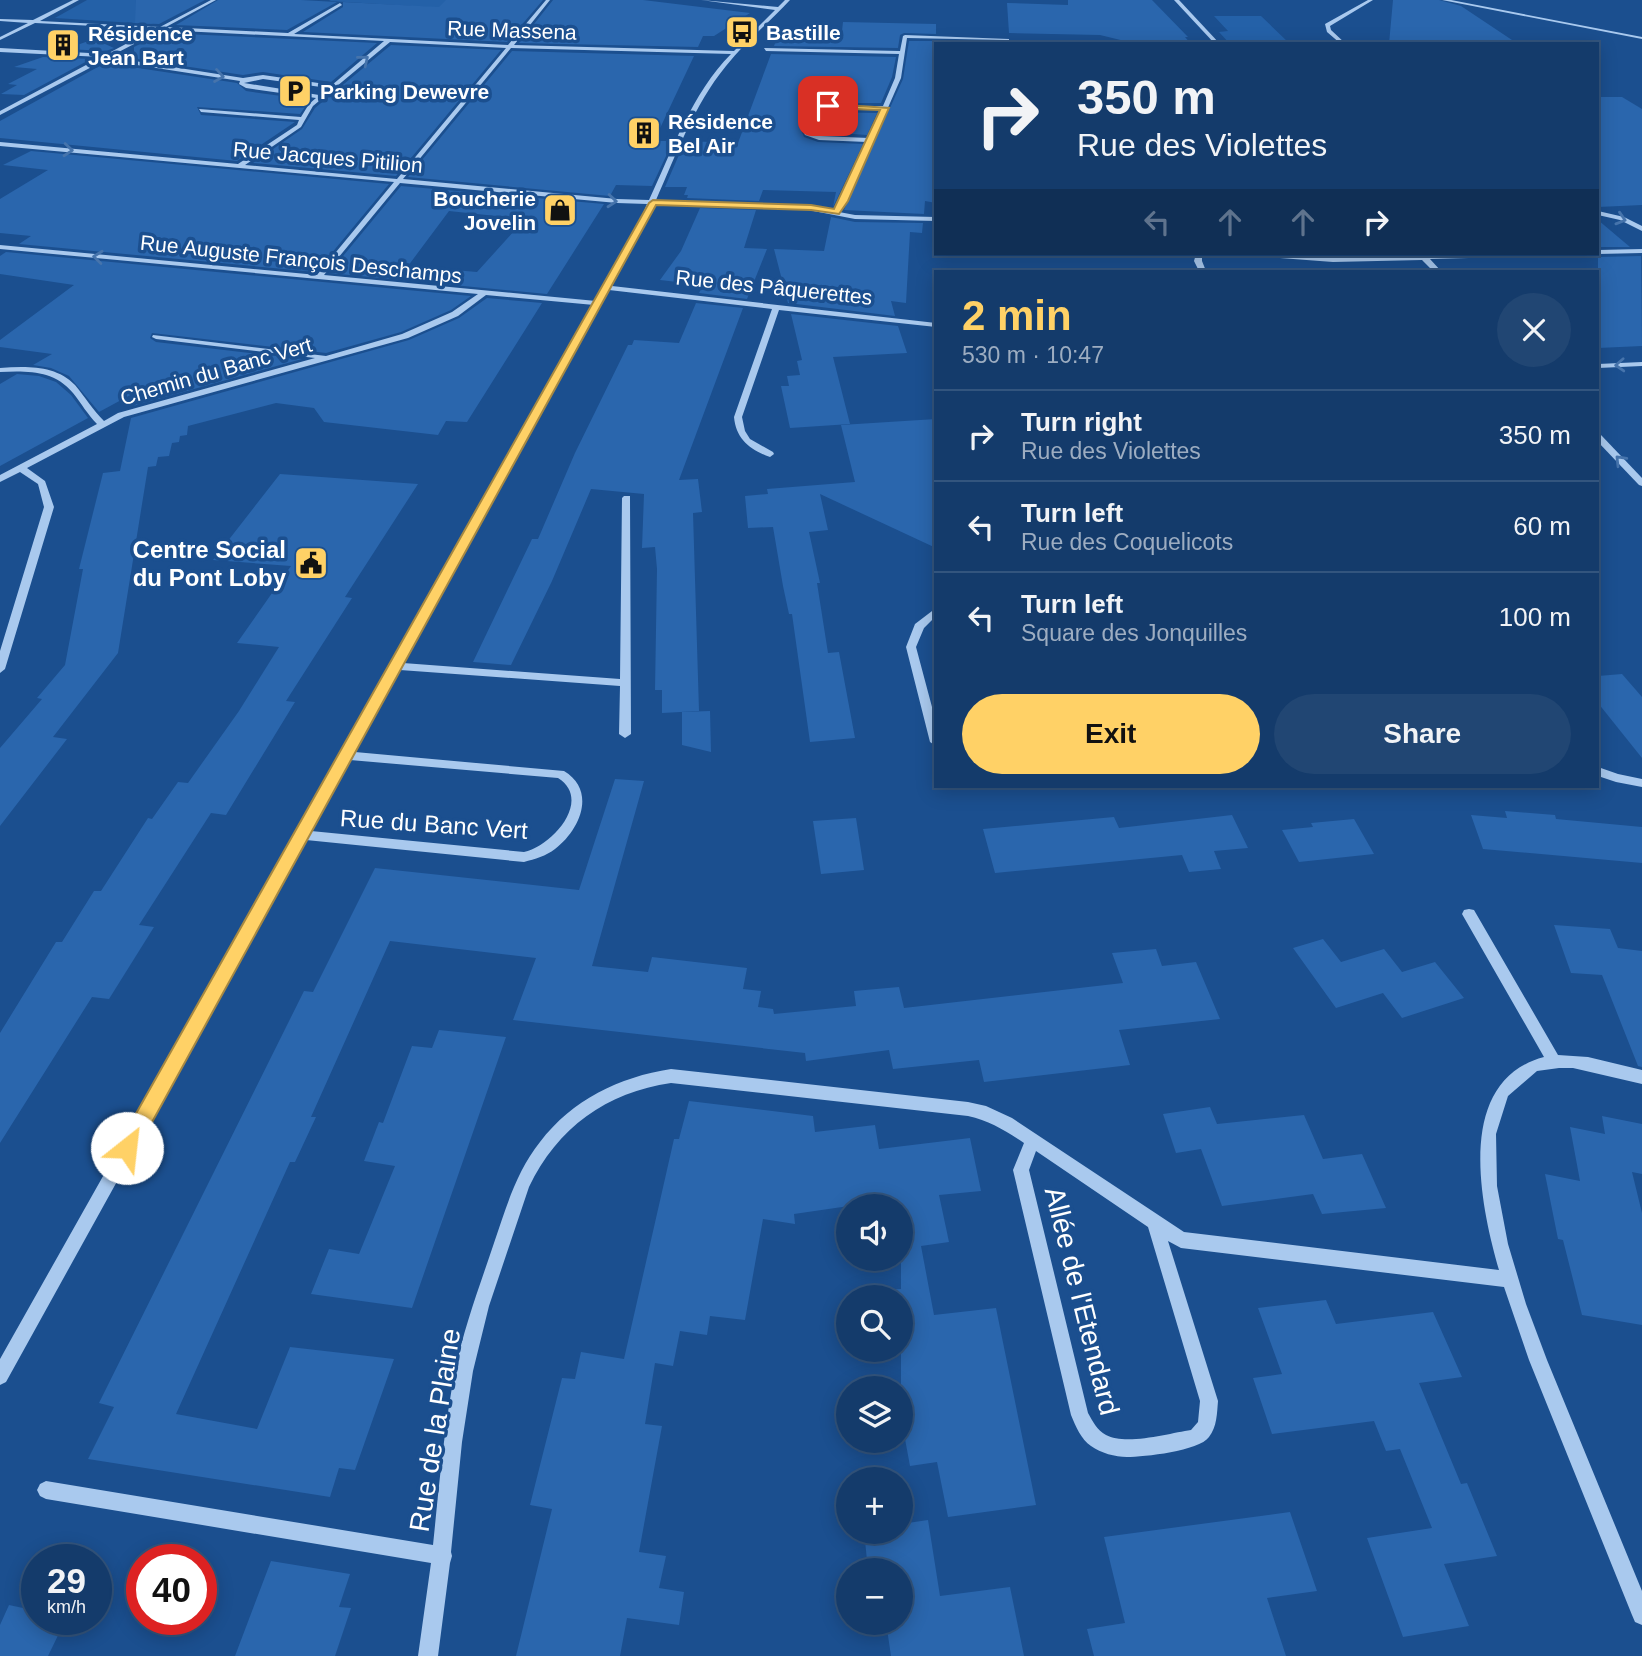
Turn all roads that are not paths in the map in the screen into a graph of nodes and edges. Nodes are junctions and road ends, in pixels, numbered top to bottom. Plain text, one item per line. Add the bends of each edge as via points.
1 (76, 0) edge
2 (214, 0) edge
3 (548, 0) edge
4 (703, 0) edge
5 (1176, 0) edge
6 (1371, 0) edge
7 (1444, 0) edge
8 (340, 4) dead end
9 (783, 4) edge
10 (0, 20) edge
11 (34, 22) junction
12 (160, 28) junction
13 (289, 35) junction
14 (1642, 38) edge
15 (0, 40) edge
16 (389, 40) junction
17 (972, 41) edge
18 (1006, 42) edge
19 (1216, 42) edge
20 (1342, 42) edge
21 (509, 47) junction
22 (766, 49) dead end
23 (0, 50) edge
24 (734, 53) junction
25 (902, 53) junction
26 (105, 57) junction
27 (243, 80) junction
28 (333, 86) junction
29 (320, 97) junction
30 (885, 108) junction
31 (201, 110) dead end
32 (0, 113) edge
33 (303, 119) junction
34 (870, 140) junction
35 (0, 144) edge
36 (239, 166) junction
37 (398, 181) junction
38 (653, 203) junction
39 (836, 212) junction
40 (1599, 213) edge
41 (934, 219) edge
42 (1642, 229) edge
43 (0, 247) edge
44 (1642, 251) edge
45 (1599, 252) edge
46 (1276, 256) edge
47 (1422, 256) edge
48 (1436, 270) edge
49 (318, 278) junction
50 (607, 288) junction
51 (483, 294) junction
52 (598, 303) junction
53 (776, 307) junction
54 (934, 325) edge
55 (156, 337) dead end
56 (331, 358) junction
57 (1642, 364) edge
58 (1599, 366) edge
59 (3, 371) edge
60 (102, 424) junction
61 (1599, 438) edge
62 (770, 454) dead end
63 (20, 468) junction
64 (0, 479) edge
65 (1642, 483) edge
66 (627, 498) dead end
67 (934, 613) edge
68 (395, 666) junction
69 (0, 668) edge
70 (625, 683) junction
71 (625, 734) dead end
72 (934, 734) edge
73 (346, 755) junction
74 (1599, 772) edge
75 (1642, 783) edge
76 (302, 835) junction
77 (1469, 914) dead end
78 (1554, 1061) junction
79 (1642, 1077) edge
80 (779, 1087) joint
81 (1034, 1142) junction
82 (1155, 1225) junction
83 (1509, 1279) junction
84 (0, 1376) edge
85 (46, 1490) dead end
86 (443, 1556) junction
87 (1642, 1615) edge
88 (428, 1656) edge

1 - 11 street
2 - 12 street
3 - 21 street
4 - 9 street
5 - 19 street
6 - 20 street via 1328,23 1329,31
7 - 14 street
8 - 13 street
9 - 24 street, Rue du Banc Vert
10 - 11 street, Rue Massena
11 - 12 street, Rue Massena
11 - 15 street
12 - 13 street, Rue Massena
12 - 26 street
13 - 16 street, Rue Massena
16 - 21 street, Rue Massena
28 -> 16 street
17 - 18 street
17 - 25 street via 905,36
21 - 24 street, Rue Massena
21 - 37 street
22 - 25 street
23 - 26 street
24 - 38 street, Rue du Banc Vert via 695,108
25 - 30 street via 899,75
26 -> 27 street
26 - 32 street
27 - 28 street via 263,76
27 - 29 street via 246,86
28 - 29 street
29 - 33 street
30 - 34 street
30 - 34 street via 820,107 805,130 819,138
31 - 33 street
33 - 36 street
34 - 39 street
35 -> 36 street, Rue Jacques Pitilion
36 - 37 street, Rue Jacques Pitilion
37 -> 38 street, Rue Jacques Pitilion
37 - 49 street
38 - 39 street, Rue Jacques Pitilion via 811,207
38 - 50 street, Rue du Banc Vert
39 - 41 street, Rue Jacques Pitilion via 855,217
40 -> 42 street
49 -> 43 street, Rue Auguste François Deschamps
44 - 45 street
46 - 47 street via 1320,260
47 - 48 street
49 - 51 street, Rue Auguste François Deschamps
50 - 52 street, Rue du Banc Vert
50 - 53 street, Rue des Pâquerettes
51 - 52 street, Rue Auguste François Deschamps
51 - 56 street, Chemin du Banc Vert via 455,314 418,331
52 - 68 street, Rue du Banc Vert
53 - 54 street, Rue des Pâquerettes
53 - 62 street via 738,417 747,442
55 - 56 street, Chemin du Banc Vert
56 - 60 street, Chemin du Banc Vert via 143,408
57 -> 58 street
59 - 60 street via 44,372 65,380
60 - 63 street, Chemin du Banc Vert
65 -> 61 street
63 - 64 street, Chemin du Banc Vert
63 - 69 street via 42,483 49,507
66 - 70 street
67 - 72 street via 919,626 911,647
68 - 70 street
68 - 73 street, Rue du Banc Vert
70 - 71 street
73 - 76 street, Rue du Banc Vert
73 - 76 street, Rue du Banc Vert via 560,774 574,783 578,799 557,842 524,857
74 - 75 street
76 - 84 street, Rue du Banc Vert
77 - 78 street
78 - 79 street
78 - 83 street via 1518,1074 1504,1090 1491,1120 1491,1205
80 - 81 street, Allée de l'Etendard via 968,1109 999,1119
80 - 86 street, Rue de la Plaine via 671,1076 646,1079 601,1097 560,1129 544,1149 522,1188 483,1298 464,1370
81 - 82 street, Allée de l'Etendard
81 - 82 street, Allée de l'Etendard via 1021,1170 1080,1415 1095,1441 1116,1448 1194,1438 1202,1433 1209,1415 1204,1381
82 - 83 street, Allée de l'Etendard via 1194,1242
83 - 87 street
85 - 86 street
86 - 88 street, Rue de la Plaine

